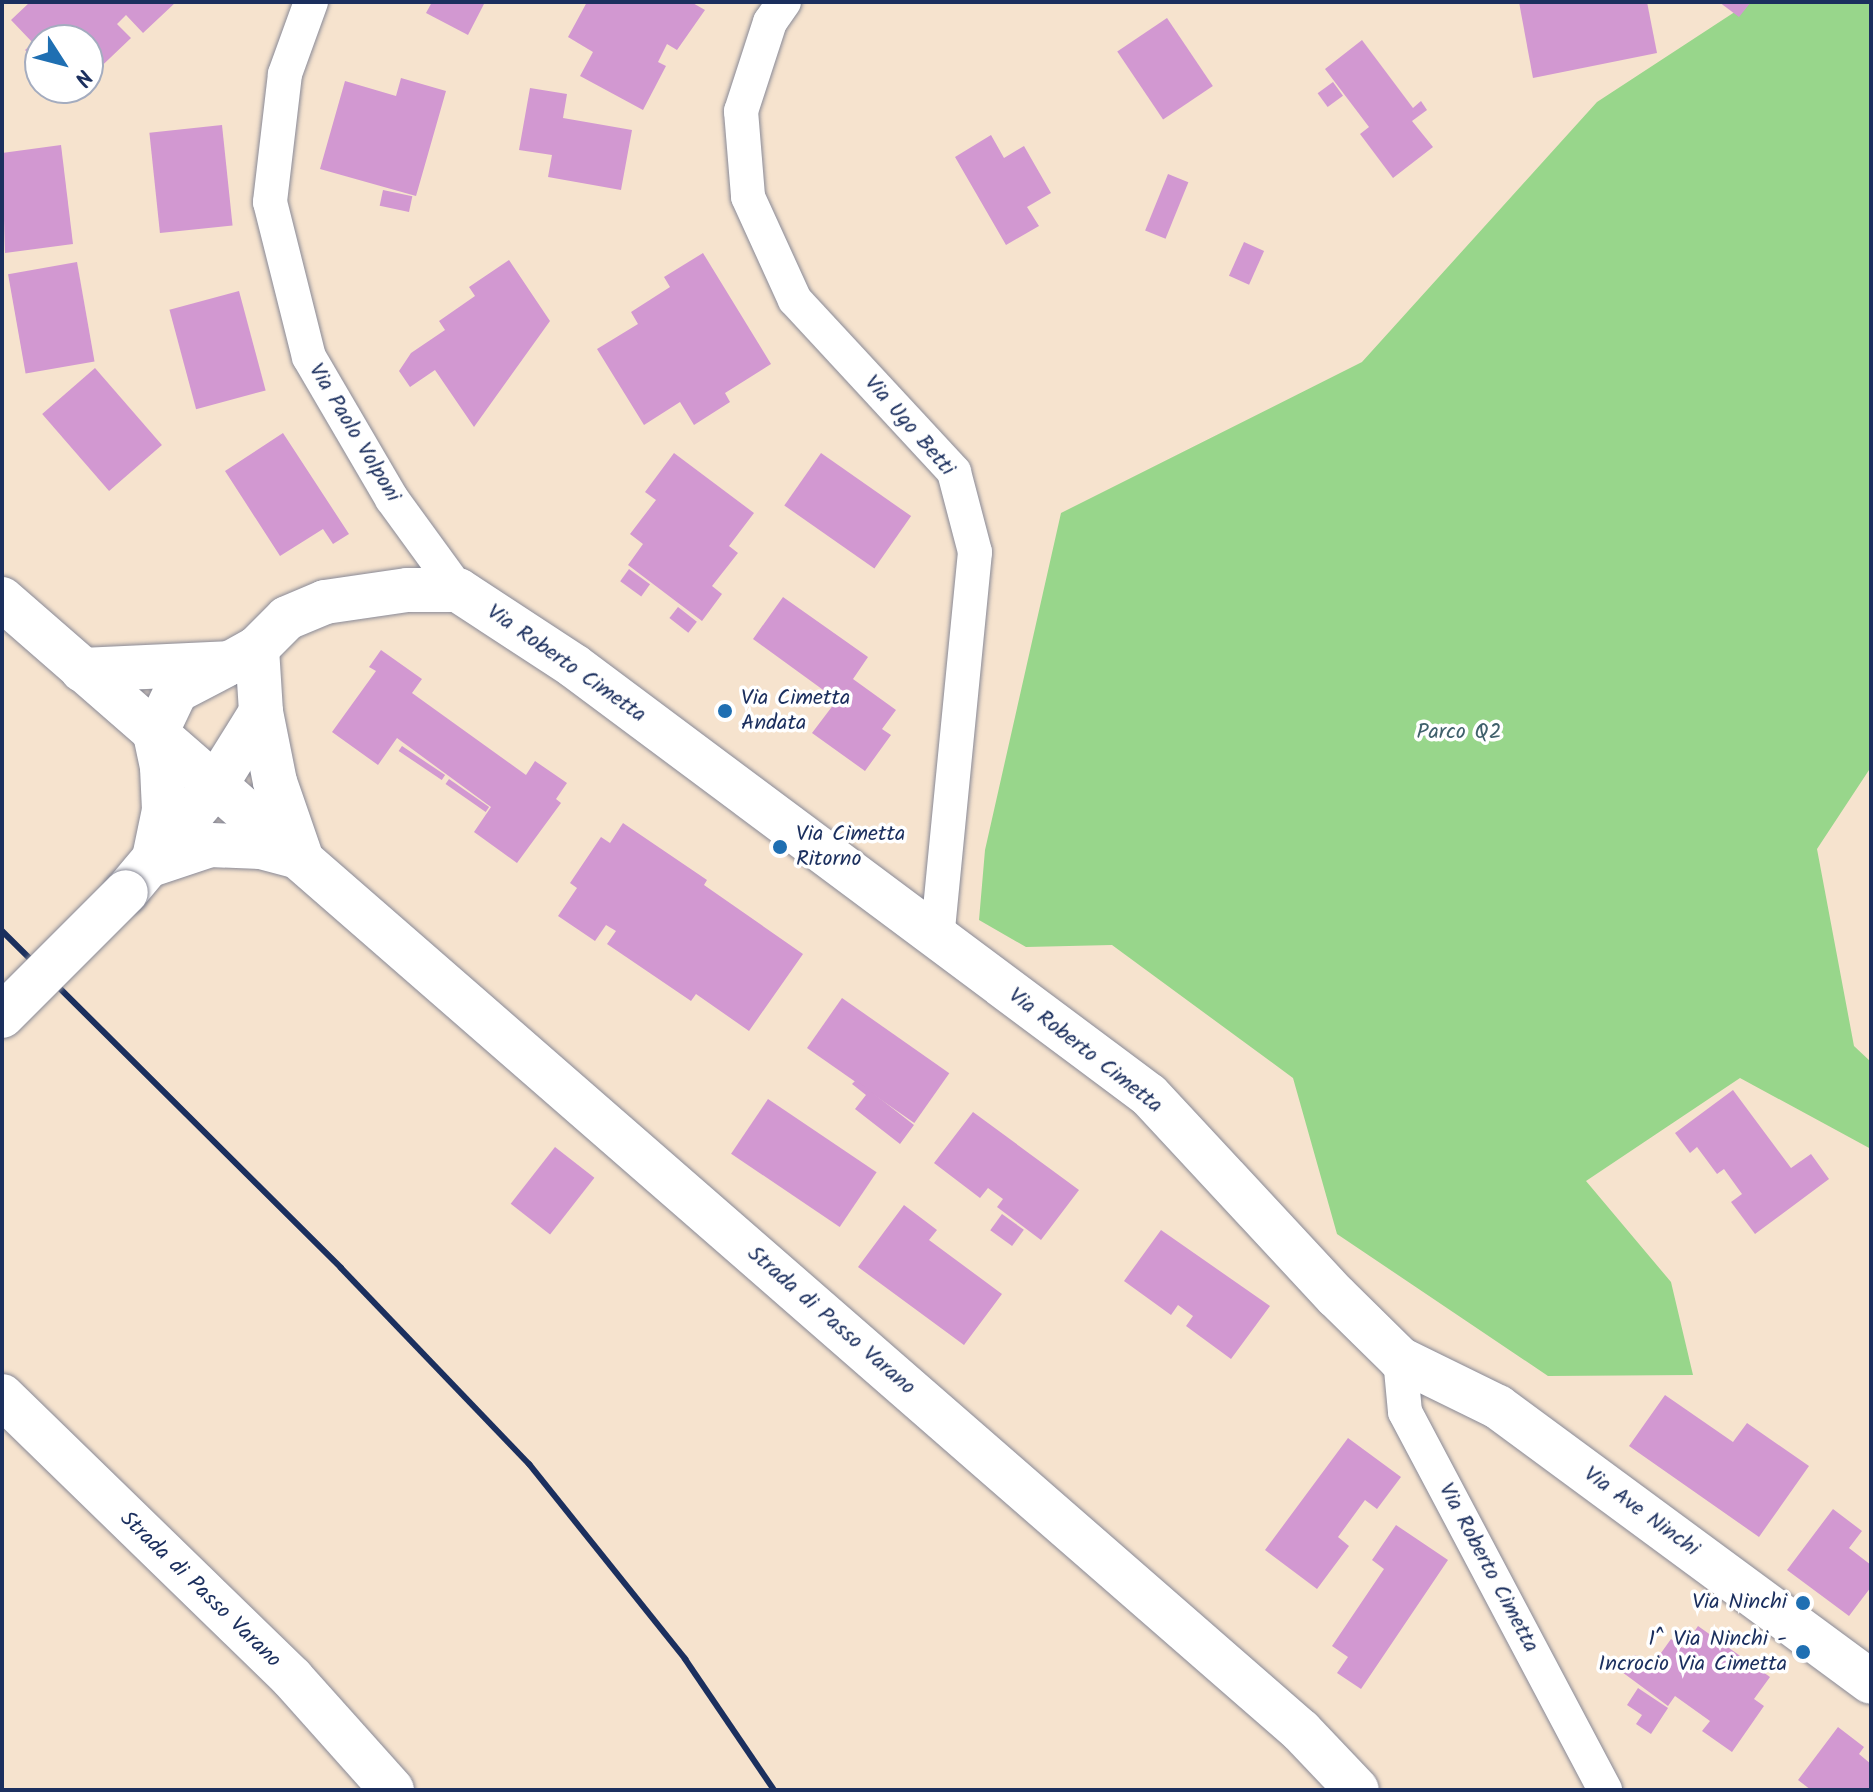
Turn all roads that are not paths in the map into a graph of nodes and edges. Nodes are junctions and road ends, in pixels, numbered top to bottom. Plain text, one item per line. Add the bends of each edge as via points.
1 (311, 2) edge
2 (784, 2) edge
3 (458, 590) junction
4 (2, 599) edge
5 (243, 656) junction
6 (82, 670) junction
7 (261, 712) junction
8 (155, 735) junction
9 (215, 786) junction
10 (301, 857) junction
11 (140, 878) junction
12 (937, 939) junction
13 (2, 1016) edge
14 (1400, 1359) junction
15 (2, 1396) edge
16 (1871, 1682) edge
17 (392, 1790) edge
18 (1357, 1790) edge
19 (1605, 1790) edge

1 - 3 street, Via Paolo Volponi via 285,74 270,202 309,357 392,499
2 - 12 street, Via Ugo Betti via 770,22 741,111 748,197 795,300 954,472 975,552
3 - 5 street via 407,590 325,602 287,618
3 - 12 street, Via Roberto Cimetta via 574,666
4 - 6 street, Strada di Passo Varano
5 - 6 street
5 - 7 street, Strada di Passo Varano
5 - 8 street via 176,691
6 - 8 street, Strada di Passo Varano
7 - 9 street, Strada di Passo Varano
7 - 10 street, Strada di Passo Varano via 275,782
8 - 9 street, Strada di Passo Varano
8 - 11 street via 164,810
9 - 10 street, Strada di Passo Varano
9 - 11 street, Strada di Passo Varano
10 - 11 street, Strada di Passo Varano via 261,847 210,845
10 - 18 street, Strada di Passo Varano via 1301,1731
11 - 13 street, Strada di Passo Varano, bridge
12 - 14 street, Via Roberto Cimetta via 1149,1095
14 - 16 street, Via Ave Ninchi via 1498,1407
14 - 19 street, Via Roberto Cimetta via 1405,1412
15 - 17 street, Strada di Passo Varano via 292,1678

